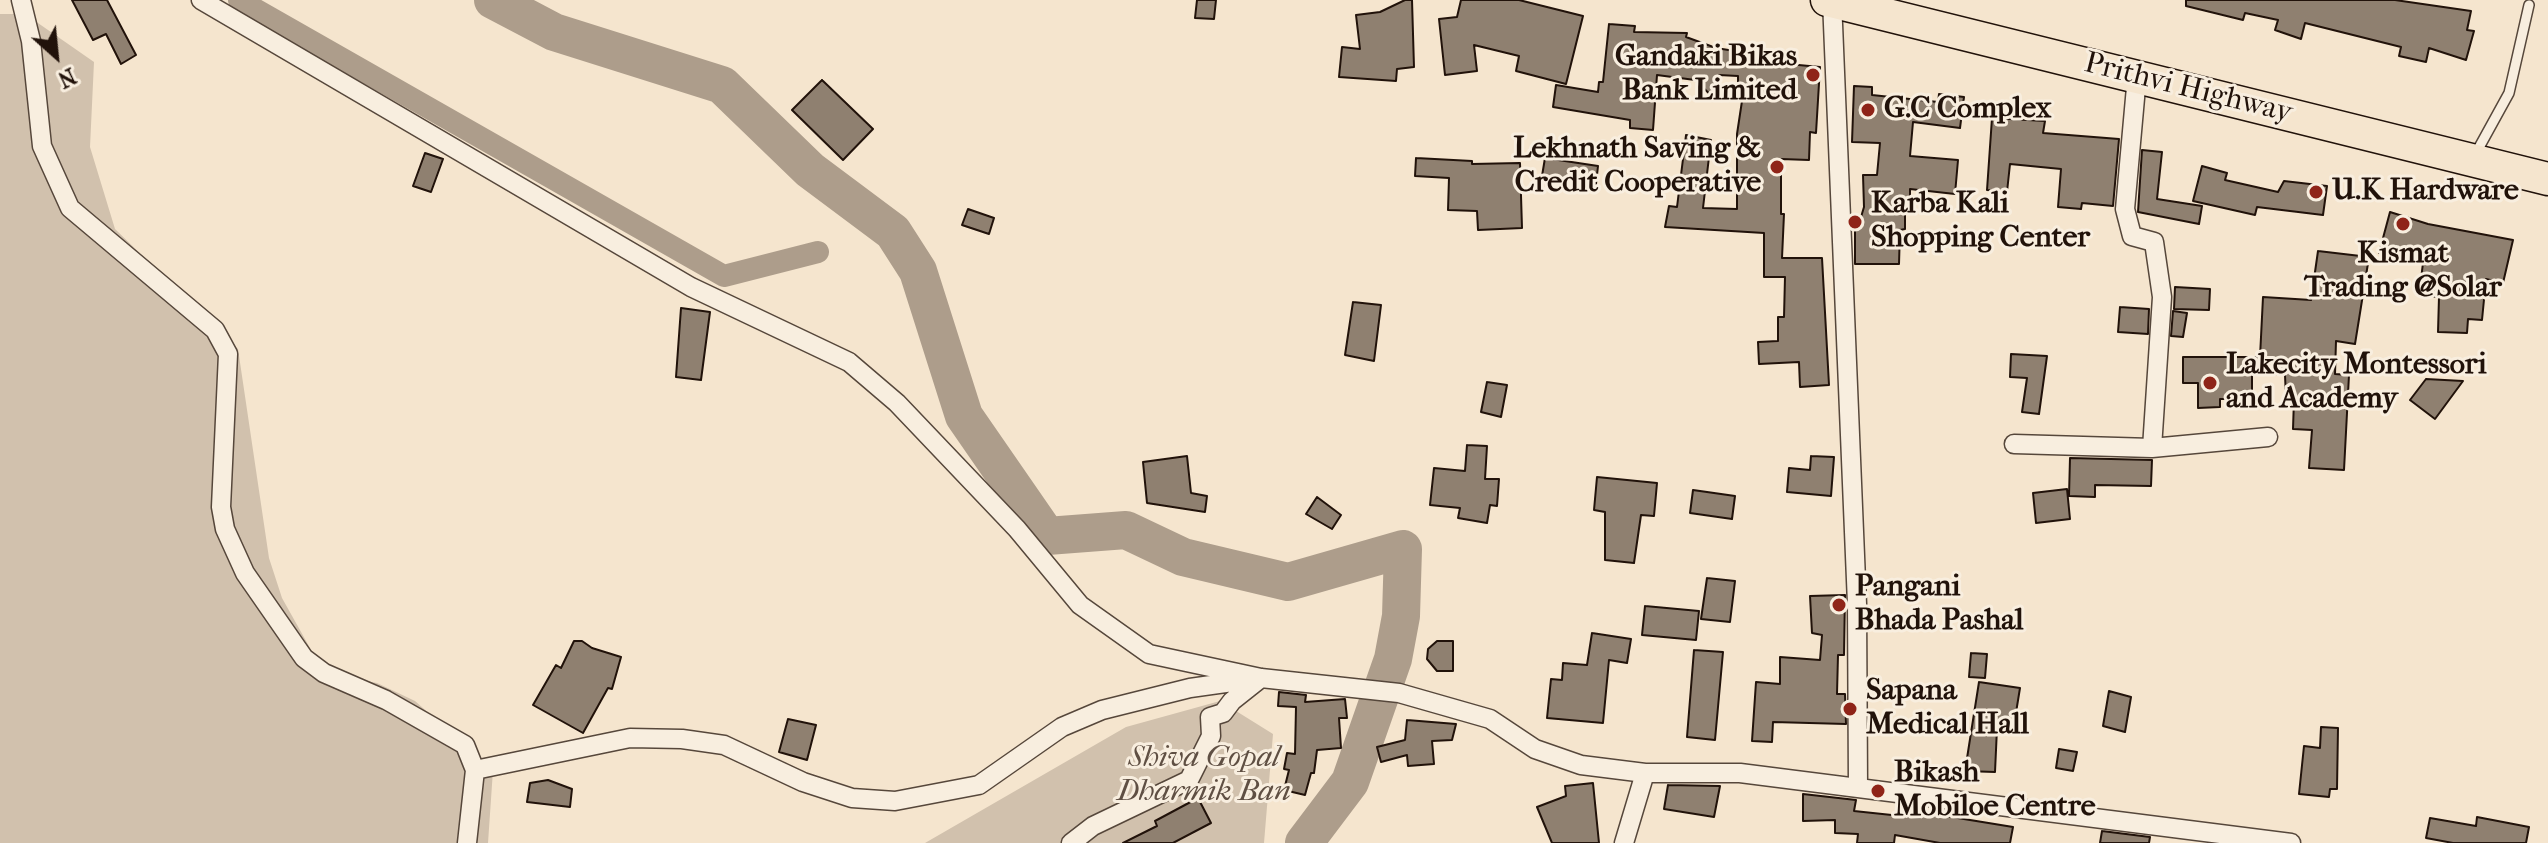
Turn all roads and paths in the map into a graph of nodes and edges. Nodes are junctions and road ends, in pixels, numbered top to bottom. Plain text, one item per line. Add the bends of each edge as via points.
1 (21, 0) edge
2 (201, 0) edge
3 (1831, 0) edge
4 (2529, 5) dead end
5 (2137, 76) junction
6 (2473, 160) junction
7 (2548, 179) edge
8 (2268, 437) dead end
9 (2014, 444) dead end
10 (2152, 448) junction
11 (1261, 678) junction
12 (475, 770) junction
13 (1645, 773) junction
14 (1858, 787) junction
15 (467, 843) edge
16 (1071, 843) edge
17 (1624, 843) edge
18 (2291, 843) edge

1 - 12 street via 31,41 42,146 70,208 215,330 228,354 221,507 245,573 304,658 465,745
2 - 11 street via 691,287 849,362 908,414 1017,529 1080,605 1149,654
3 - 5 highway, Prithvi Highway
3 - 14 street via 1857,604
4 - 6 lane via 2509,93
5 - 6 highway, Prithvi Highway
5 - 10 street via 2125,209 2132,236 2154,242 2162,297
6 - 7 highway, Prithvi Highway
8 - 10 street
9 - 10 street
11 - 12 street via 1190,688 1102,710 1062,727 979,785 895,801 852,798 724,745 682,739 630,738
11 - 13 street via 1399,693 1490,719 1535,749 1581,765
11 - 16 street via 1223,713 1210,717 1211,736 1189,780 1093,826
12 - 15 street
13 - 14 street via 1740,773
13 - 17 street
14 - 18 street

